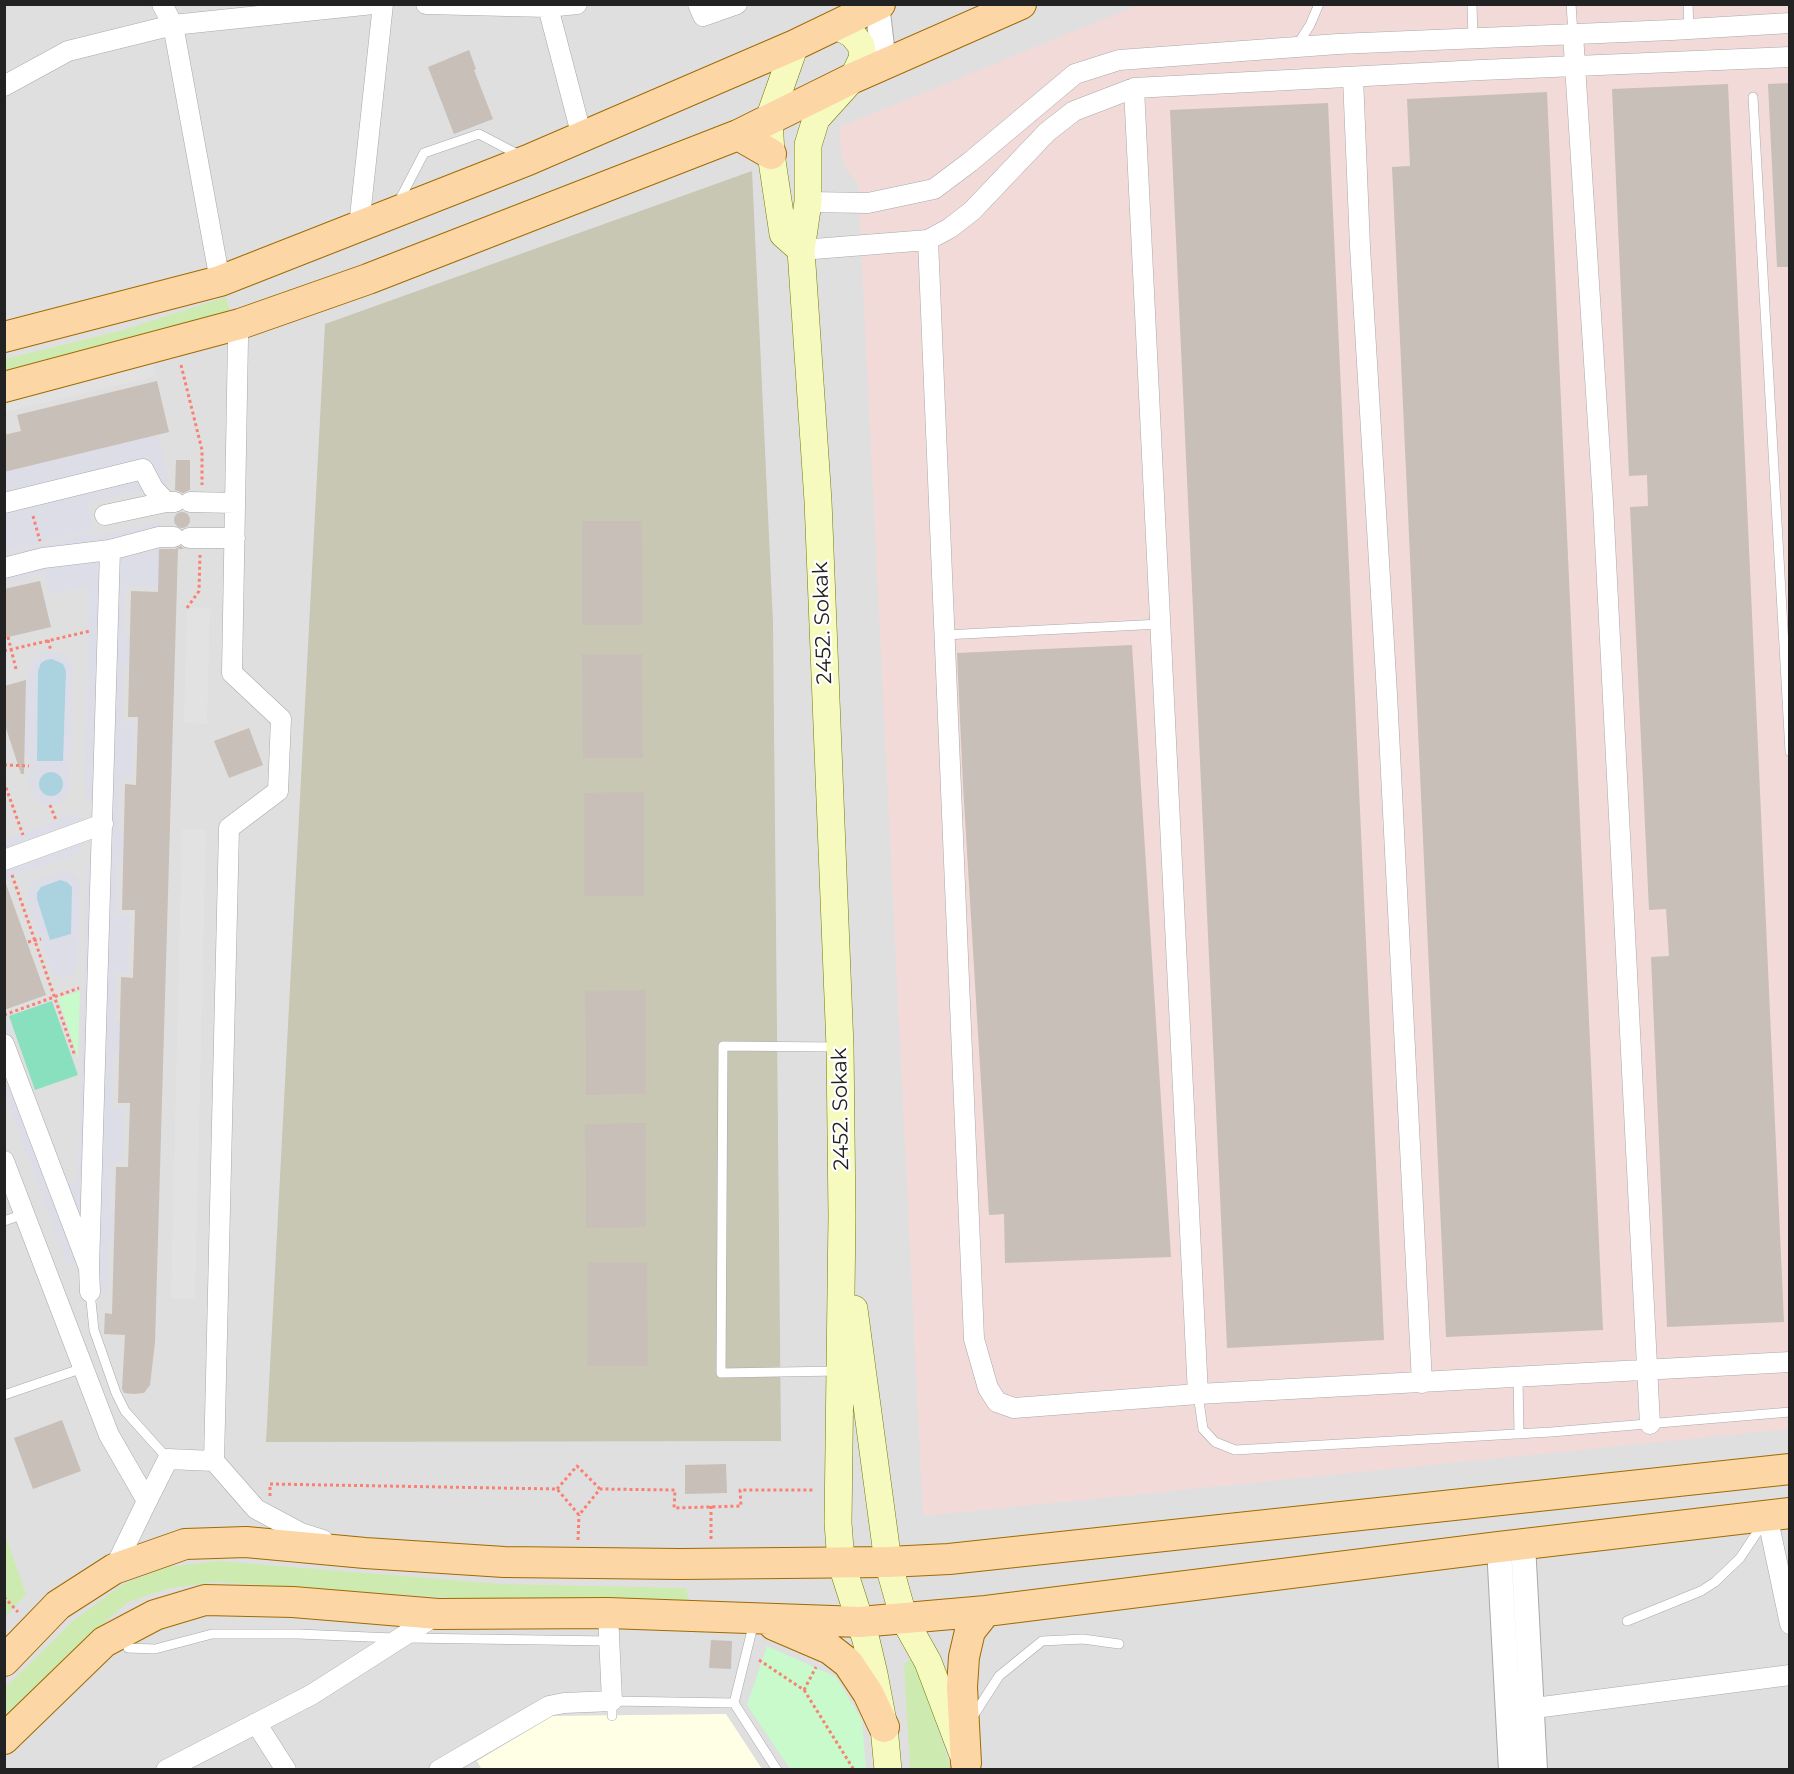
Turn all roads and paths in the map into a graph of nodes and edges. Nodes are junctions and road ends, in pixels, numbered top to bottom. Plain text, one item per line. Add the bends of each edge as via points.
1 (162, 4) edge
2 (373, 4) edge
3 (383, 4) edge
4 (426, 4) edge
5 (577, 4) edge
6 (698, 4) edge
7 (737, 4) edge
8 (1021, 4) edge
9 (1319, 4) edge
10 (1472, 4) edge
11 (1571, 4) edge
12 (1688, 4) edge
13 (548, 7) junction
14 (863, 10) edge
15 (1790, 23) edge
16 (173, 25) junction
17 (1689, 29) junction
18 (1573, 34) junction
19 (1473, 38) junction
20 (795, 45) junction
21 (1296, 47) junction
22 (1790, 57) edge
23 (884, 64) junction
24 (1575, 65) junction
25 (1353, 77) junction
26 (854, 78) junction
27 (4, 86) edge
28 (1134, 88) junction
29 (1753, 97) dead end
30 (769, 119) junction
31 (738, 135) junction
32 (582, 137) junction
33 (771, 154) junction
34 (528, 160) junction
35 (808, 202) junction
36 (393, 213) junction
37 (359, 226) junction
38 (928, 240) junction
39 (801, 250) junction
40 (220, 281) junction
41 (240, 324) junction
42 (4, 337) edge
43 (4, 387) edge
44 (28, 497) junction
45 (177, 502) junction
46 (4, 503) edge
47 (236, 503) junction
48 (105, 515) dead end
49 (235, 538) junction
50 (110, 550) junction
51 (43, 558) junction
52 (4, 568) edge
53 (1161, 624) junction
54 (107, 626) junction
55 (944, 635) junction
56 (8, 637) dead end
57 (48, 640) junction
58 (11, 650) junction
59 (4, 651) edge
60 (51, 651) dead end
61 (16, 669) dead end
62 (1790, 752) edge
63 (4, 765) edge
64 (29, 766) dead end
65 (4, 782) edge
66 (50, 805) dead end
67 (56, 820) dead end
68 (103, 824) junction
69 (30, 850) junction
70 (5, 860) edge
71 (41, 939) dead end
72 (35, 940) junction
73 (28, 942) dead end
74 (98, 980) junction
75 (55, 997) junction
76 (4, 1015) edge
77 (4, 1044) edge
78 (840, 1047) junction
79 (78, 1064) dead end
80 (4, 1161) edge
81 (24, 1214) junction
82 (842, 1216) junction
83 (4, 1221) edge
84 (89, 1268) junction
85 (90, 1292) joint
86 (1790, 1362) edge
87 (83, 1368) junction
88 (1647, 1370) junction
89 (840, 1371) junction
90 (1518, 1377) junction
91 (1422, 1383) junction
92 (1198, 1394) junction
93 (4, 1395) edge
94 (1790, 1412) edge
95 (1650, 1424) junction
96 (1519, 1434) junction
97 (168, 1459) junction
98 (214, 1461) junction
99 (1790, 1469) edge
100 (556, 1489) junction
101 (600, 1489) junction
102 (814, 1490) dead end
103 (147, 1501) junction
104 (270, 1503) dead end
105 (711, 1506) junction
106 (1778, 1514) edge
107 (579, 1515) junction
108 (1511, 1545) junction
109 (578, 1546) dead end
110 (711, 1546) dead end
111 (365, 1553) junction
112 (841, 1562) junction
113 (888, 1562) junction
114 (114, 1569) junction
115 (4, 1597) edge
116 (986, 1611) junction
117 (438, 1614) junction
118 (24, 1617) dead end
119 (755, 1617) junction
120 (904, 1619) junction
121 (1627, 1621) dead end
122 (860, 1622) junction
123 (1790, 1624) edge
124 (609, 1627) junction
125 (399, 1638) junction
126 (1119, 1644) dead end
127 (128, 1648) dead end
128 (746, 1651) junction
129 (4, 1661) edge
130 (1790, 1675) edge
131 (734, 1703) junction
132 (612, 1708) junction
133 (1532, 1708) junction
134 (1507, 1711) junction
135 (256, 1723) junction
136 (884, 1727) junction
137 (964, 1730) junction
138 (4, 1739) edge
139 (464, 1764) edge
140 (966, 1766) edge
141 (166, 1770) edge
142 (286, 1770) edge
143 (439, 1770) edge
144 (777, 1770) edge
145 (854, 1770) edge
146 (888, 1770) edge
147 (1511, 1770) edge
148 (1535, 1770) edge

1 - 16 street
2 - 16 street
3 - 37 street
4 - 13 street
5 - 13 street
6 - 7 street via 703,16
8 - 23 main road
9 - 21 lane
10 - 19 lane
11 - 18 lane
12 - 17 lane
13 - 32 street
14 - 20 main road
14 - 23 street
14 - 26 main road via 852,34 861,45 863,57
15 - 17 street
16 - 27 street via 68,51
16 - 40 street
17 - 18 street
18 - 19 street
18 - 24 street
19 - 21 street
20 - 30 main road
20 - 32 main road
21 - 35 street via 1119,60 1075,74 934,189 868,203
22 - 24 street
23 - 26 main road
24 - 25 street
24 - 88 street via 1603,502
25 - 28 street
25 - 91 street
26 - 30 main road
26 - 35 main road, 2452. Sokak via 816,119 808,145
28 - 38 street via 1074,111 1047,132 972,211
28 - 53 street
29 - 62 lane
30 - 31 main road
30 - 33 main road
31 - 33 main road
31 - 41 main road via 368,279
32 - 34 main road
33 - 39 main road via 783,234
34 - 36 main road
34 - 36 lane via 479,134 424,153
35 - 39 main road, 2452. Sokak
36 - 37 main road
37 - 40 main road
38 - 39 street
38 - 55 street
39 - 78 main road, 2452. Sokak via 819,513
40 - 42 main road
41 - 43 main road
41 - 47 street
44 - 45 street via 143,469 153,488
44 - 46 street
44 - 51 path
45 - 47 street
45 - 48 street
47 - 49 street
49 - 50 street via 159,537
49 - 98 street via 232,673 281,720 278,791 229,828
50 - 51 street
50 - 54 street
51 - 52 street
53 - 55 lane
53 - 92 street
54 - 57 path
54 - 68 street
55 - 92 street via 974,1339 988,1388 998,1402 1014,1408
56 - 58 path
57 - 58 path
57 - 60 path
58 - 59 path
58 - 61 path
63 - 64 path
65 - 69 path
66 - 67 path
68 - 69 street
68 - 74 street
69 - 70 street
70 - 72 path
71 - 72 path
72 - 73 path
72 - 75 path
74 - 75 path
74 - 84 street
75 - 76 path
75 - 79 path
77 - 84 street
78 - 82 main road, 2452. Sokak
78 - 89 lane via 723,1046 721,1373
80 - 81 street
81 - 83 lane
81 - 87 street
82 - 89 main road, 2452. Sokak
82 - 113 main road, 2452. Sokak
84 - 85 street
85 - 97 lane via 94,1329 116,1393 125,1411
86 - 88 street
87 - 93 lane
87 - 103 street via 109,1435
88 - 90 street
88 - 95 street
89 - 112 main road, 2452. Sokak
90 - 91 street
90 - 96 lane
91 - 92 street
92 - 96 lane via 1203,1428 1215,1442 1234,1450
94 - 95 lane
95 - 96 lane
97 - 98 street
97 - 103 street
98 - 111 street via 256,1509 301,1533
99 - 113 main road via 950,1559
100 - 101 path via 577,1466
100 - 104 path via 270,1484
100 - 107 path
101 - 105 path via 675,1490 674,1508
101 - 107 path
102 - 105 path via 740,1490 741,1506
103 - 114 street
105 - 110 path
106 - 108 main road
106 - 121 lane via 1759,1530 1740,1558 1715,1582
106 - 123 street
107 - 109 path
108 - 116 main road
108 - 133 street
108 - 134 street
111 - 112 main road via 504,1562
111 - 114 main road via 246,1542 185,1544
112 - 113 main road
112 - 122 main road, 2452. Sokak
113 - 120 main road, 2452. Sokak
114 - 129 main road via 58,1605
115 - 118 path
116 - 120 main road
116 - 137 main road via 970,1630 964,1657
117 - 124 main road
117 - 125 street
117 - 138 main road via 293,1602 205,1600 154,1615 104,1642
119 - 122 main road
119 - 124 main road
119 - 128 lane
119 - 136 main road via 830,1649 848,1663
120 - 122 main road
120 - 140 main road, 2452. Sokak via 928,1662
122 - 136 main road, 2452. Sokak
124 - 125 lane
124 - 132 street
125 - 127 lane via 212,1634 155,1649
125 - 135 street via 311,1695
126 - 137 lane via 1083,1639 1042,1641 999,1676
128 - 131 lane
128 - 145 path via 804,1690
130 - 133 street
131 - 132 lane
131 - 144 lane
132 - 139 street via 564,1703 549,1706
133 - 134 street
133 - 148 street
134 - 147 street
135 - 141 street
135 - 142 street
136 - 146 main road, 2452. Sokak
137 - 140 main road
139 - 143 street

